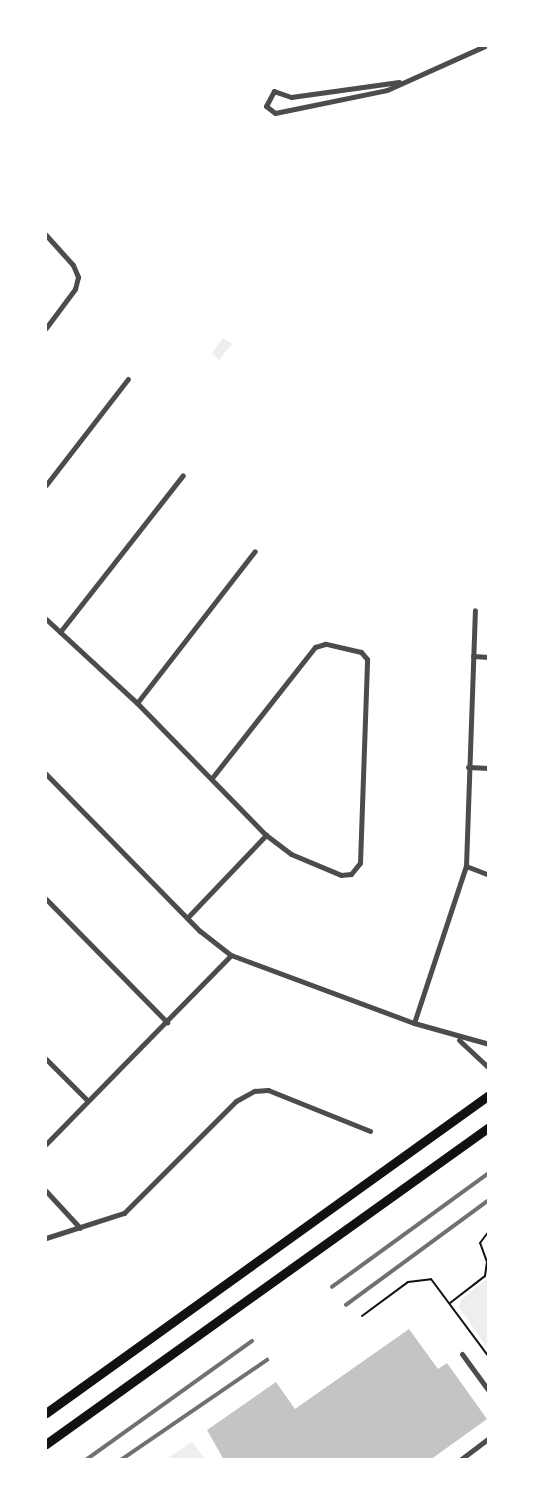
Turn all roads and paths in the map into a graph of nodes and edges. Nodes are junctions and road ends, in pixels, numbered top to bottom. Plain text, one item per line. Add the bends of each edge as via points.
1 (485, 46) edge
2 (399, 82) junction
3 (46, 235) edge
4 (46, 328) edge
5 (128, 379) dead end
6 (183, 475) dead end
7 (46, 485) edge
8 (255, 551) dead end
9 (475, 610) dead end
10 (46, 619) edge
11 (60, 632) junction
12 (472, 656) junction
13 (488, 657) edge
14 (137, 703) junction
15 (468, 767) junction
16 (488, 768) edge
17 (46, 774) edge
18 (212, 778) junction
19 (266, 835) junction
20 (466, 866) junction
21 (488, 875) edge
22 (46, 899) edge
23 (187, 918) junction
24 (231, 955) junction
25 (167, 1022) junction
26 (414, 1023) junction
27 (457, 1038) junction
28 (488, 1044) edge
29 (46, 1059) edge
30 (488, 1069) edge
31 (488, 1085) edge
32 (486, 1097) edge
33 (87, 1100) junction
34 (488, 1127) edge
35 (370, 1131) dead end
36 (46, 1144) edge
37 (46, 1191) edge
38 (80, 1228) junction
39 (488, 1231) edge
40 (46, 1238) edge
41 (450, 1303) junction
42 (362, 1316) dead end
43 (462, 1354) dead end
44 (488, 1357) edge
45 (488, 1391) edge
46 (46, 1413) edge
47 (488, 1438) edge
48 (46, 1444) edge
49 (459, 1459) edge

1 - 2 street
2 - 2 street via 387,90 284,112 275,113 266,106 274,91 291,97
3 - 4 street via 77,270 75,289
5 - 7 street
6 - 11 street
8 - 14 street
9 - 12 street
10 - 11 street
11 - 14 street
12 - 13 street
12 - 15 street
14 - 18 street
15 - 16 street
15 - 20 street
17 - 23 street
18 - 19 street
18 - 19 street via 315,647 325,644 361,652 366,659 360,863 351,874 341,876 291,854
19 - 23 street
20 - 21 street
20 - 26 street
22 - 25 street
23 - 24 street
24 - 25 street
24 - 26 street
25 - 33 street
26 - 27 street
27 - 28 street
27 - 30 street
29 - 33 street
31 - 32 street
32 - 46 main road
33 - 36 street
34 - 48 main road
35 - 38 street via 268,1090 254,1091 236,1101 124,1213
37 - 38 street
38 - 40 street
39 - 41 path via 480,1243 487,1262 485,1276
41 - 42 path via 431,1279 423,1277
41 - 44 path
43 - 45 street
47 - 49 street

